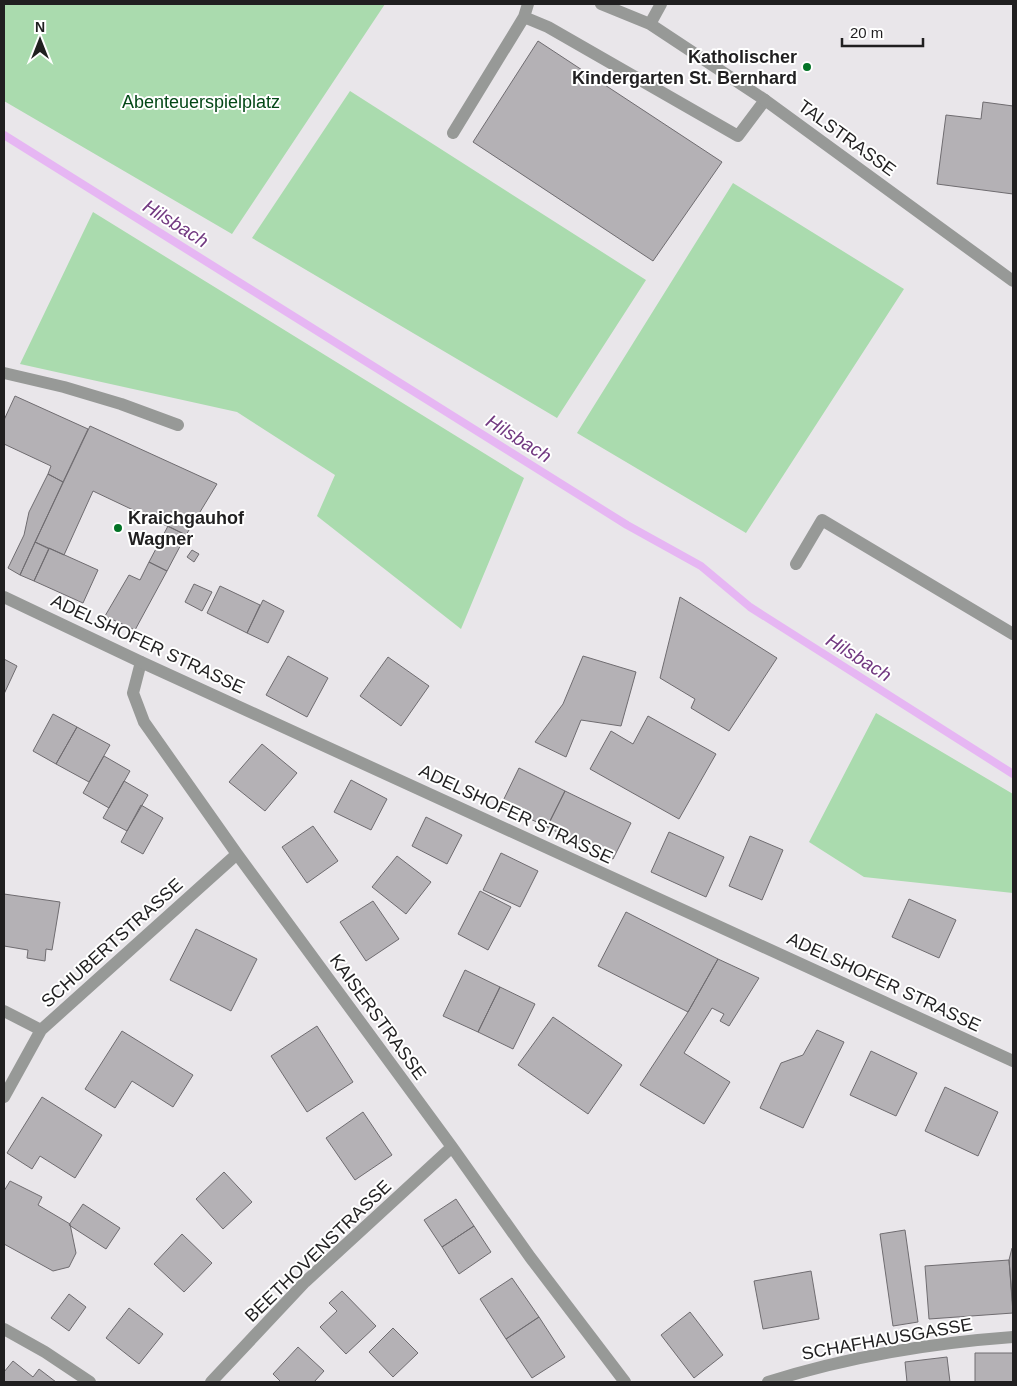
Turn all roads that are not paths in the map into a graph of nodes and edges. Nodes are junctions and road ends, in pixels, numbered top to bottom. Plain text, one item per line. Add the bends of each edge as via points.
1 (528, 4) edge
2 (601, 4) edge
3 (661, 4) edge
4 (524, 17) junction
5 (650, 24) junction
6 (765, 100) junction
7 (453, 133) dead end
8 (1013, 281) edge
9 (4, 372) edge
10 (178, 425) dead end
11 (796, 564) dead end
12 (4, 597) edge
13 (1013, 634) edge
14 (142, 662) junction
15 (237, 854) junction
16 (4, 1011) edge
17 (40, 1030) junction
18 (1013, 1061) edge
19 (4, 1096) edge
20 (452, 1147) junction
21 (4, 1329) edge
22 (1013, 1337) edge
23 (90, 1382) edge
24 (211, 1382) edge
25 (625, 1382) edge
26 (768, 1382) edge

1 - 4 street
2 - 5 street, TALSTRASSE
3 - 5 street
4 - 6 street via 548,27 738,136
4 - 7 street
5 - 6 street, TALSTRASSE
6 - 8 street, TALSTRASSE
9 - 10 street via 121,404
11 - 13 street via 822,520
12 - 14 street, ADELSHOFER STRASSE
14 - 15 street, KAISERSTRASSE via 133,693 144,722
14 - 18 street, ADELSHOFER STRASSE
15 - 17 street, SCHUBERTSTRASSE
15 - 20 street, KAISERSTRASSE
16 - 17 street, SCHUBERTSTRASSE
17 - 19 street
20 - 24 street, BEETHOVENSTRASSE via 304,1282
20 - 25 street, KAISERSTRASSE via 530,1258
21 - 23 street
22 - 26 street, SCHAFHAUSGASSE via 925,1346 810,1369

